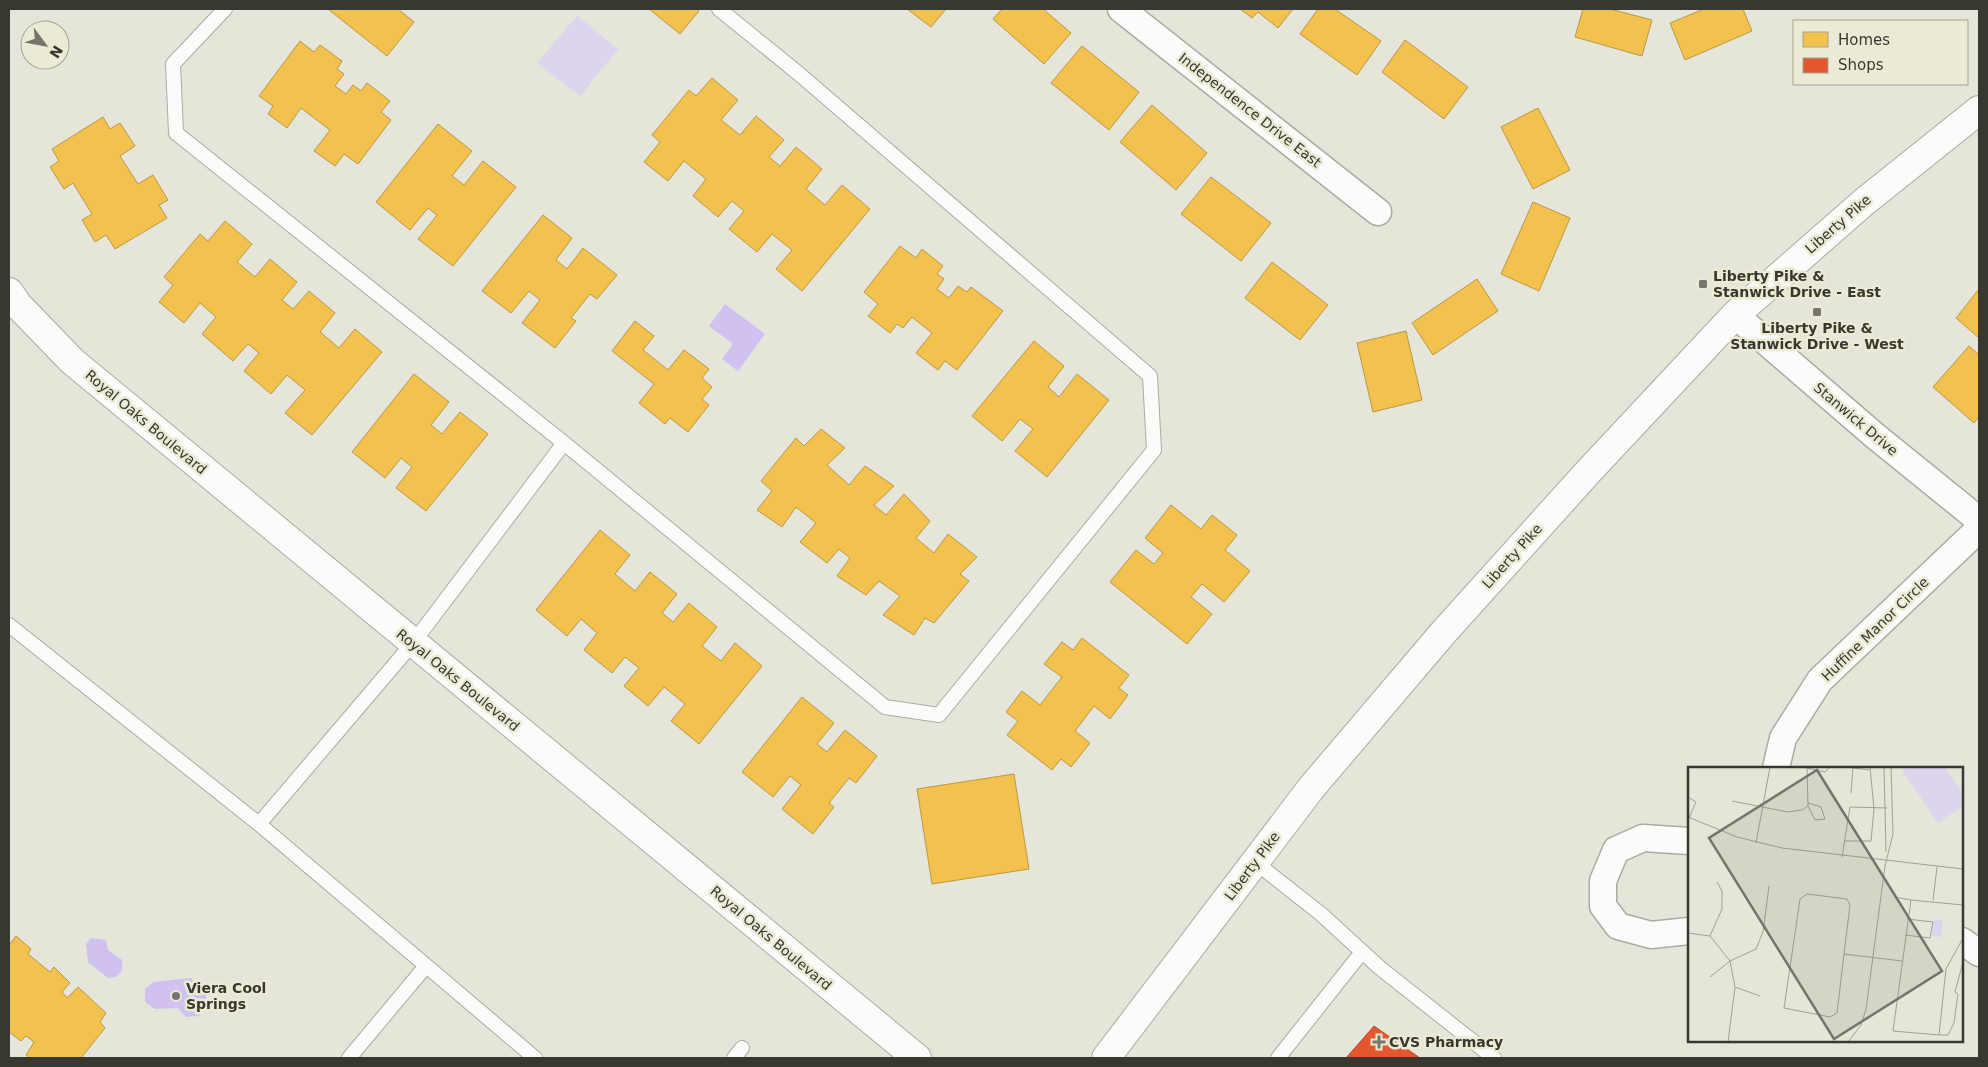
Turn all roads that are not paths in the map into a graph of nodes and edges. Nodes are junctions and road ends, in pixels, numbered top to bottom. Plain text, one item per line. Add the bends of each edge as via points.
1 (225, 9) edge
2 (719, 9) edge
3 (1121, 9) edge
4 (1979, 110) edge
5 (1378, 212) dead end
6 (9, 292) edge
7 (1735, 315) junction
8 (564, 443) junction
9 (1979, 520) edge
10 (1979, 529) edge
11 (9, 625) edge
12 (413, 643) junction
13 (1776, 767) edge
14 (259, 824) junction
15 (1688, 841) edge
16 (1255, 862) junction
17 (1688, 931) edge
18 (1963, 941) edge
19 (1362, 952) junction
20 (1979, 953) edge
21 (426, 966) junction
22 (526, 1055) edge
23 (349, 1058) edge
24 (917, 1058) edge
25 (1106, 1058) edge
26 (1278, 1058) edge
27 (1494, 1058) edge

1 - 8 lane via 173,64 176,133
2 - 8 lane via 1150,376 1154,450 938,715 885,707
3 - 5 street, Independence Drive East
4 - 7 street, Liberty Pike via 1864,202
6 - 12 street, Royal Oaks Boulevard via 72,361
7 - 9 street, Stanwick Drive
7 - 16 street, Liberty Pike via 1443,633 1312,787
8 - 12 lane
10 - 13 street, Huffine Manor Circle via 1820,680 1783,738
11 - 14 lane
12 - 14 lane
12 - 24 street, Royal Oaks Boulevard
14 - 21 lane
15 - 17 street via 1642,838 1616,850 1603,881 1603,906 1618,926 1651,935
16 - 19 lane via 1321,914
16 - 25 street, Liberty Pike
18 - 20 street
19 - 26 lane
19 - 27 lane
21 - 22 lane
21 - 23 lane

